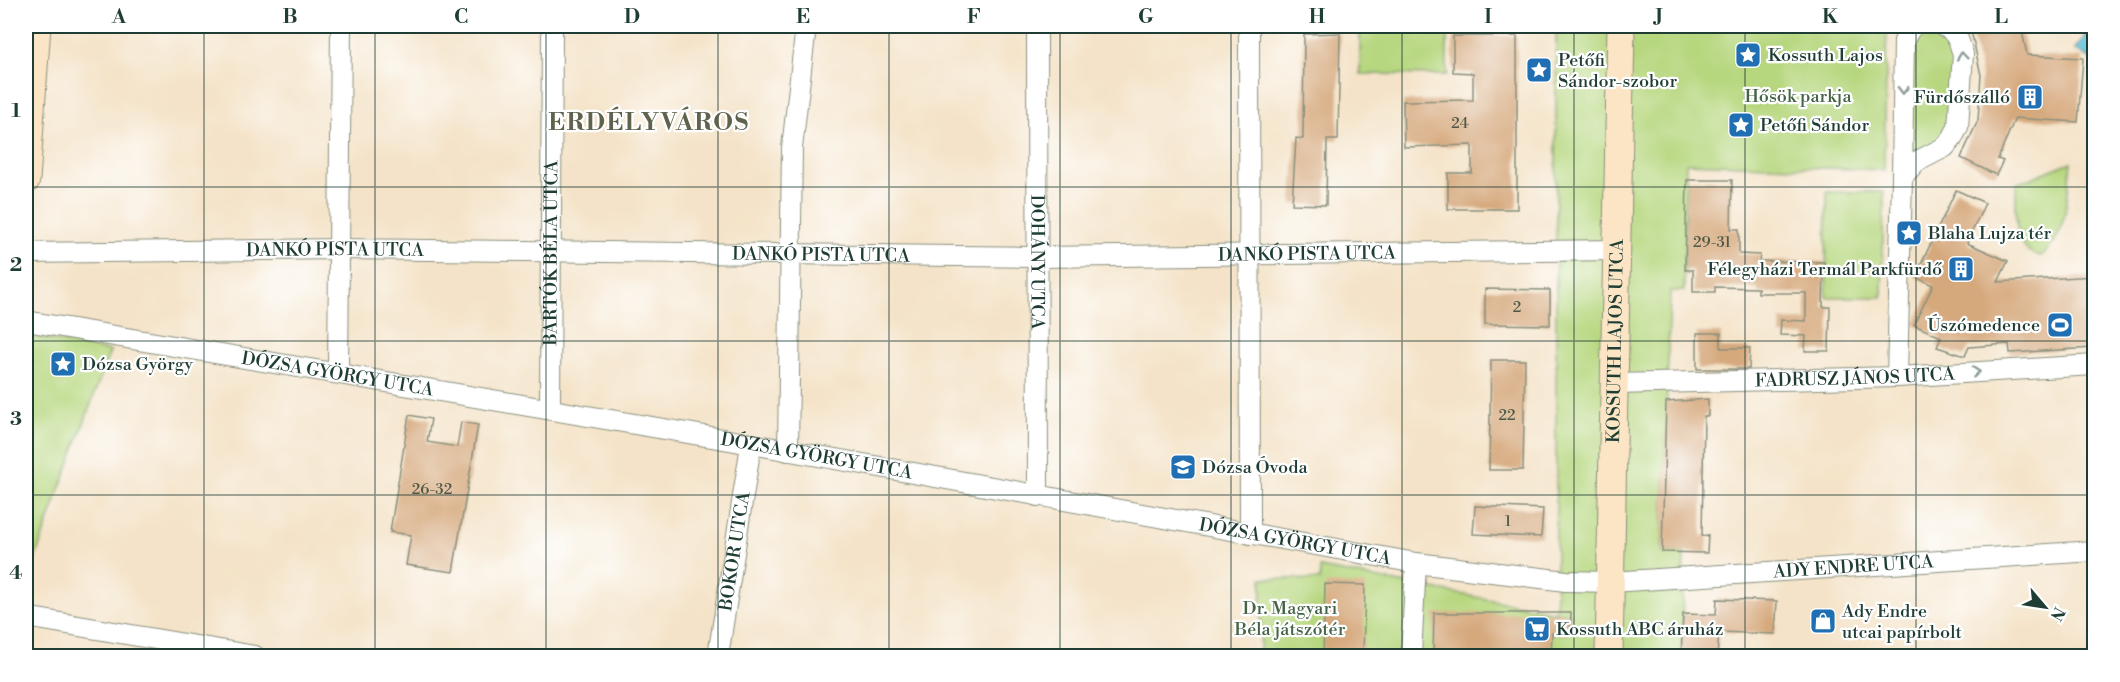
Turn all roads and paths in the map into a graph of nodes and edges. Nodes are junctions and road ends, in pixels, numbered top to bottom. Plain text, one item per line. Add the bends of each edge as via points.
1 (37, 26) edge
2 (341, 26) edge
3 (552, 26) edge
4 (806, 26) edge
5 (1037, 26) edge
6 (1249, 26) edge
7 (1622, 26) edge
8 (1913, 26) edge
9 (1942, 26) edge
10 (1902, 177) junction
11 (26, 180) edge
12 (339, 249) junction
13 (1617, 250) junction
14 (551, 251) junction
15 (26, 253) edge
16 (791, 253) junction
17 (1249, 255) junction
18 (1038, 257) junction
19 (26, 321) edge
20 (2094, 365) edge
21 (338, 372) junction
22 (1897, 377) junction
23 (1615, 384) junction
24 (550, 409) junction
25 (751, 445) junction
26 (788, 451) junction
27 (1038, 496) junction
28 (1250, 534) junction
29 (2094, 551) edge
30 (1416, 563) junction
31 (1611, 582) junction
32 (26, 617) edge
33 (255, 657) edge
34 (718, 657) edge
35 (1411, 657) edge
36 (1609, 657) edge

1 - 11 street
2 - 12 street
3 - 14 street, BARTÓK BÉLA UTCA
4 - 16 street via 792,148
5 - 18 street, DOHÁNY UTCA
6 - 17 street
7 - 13 street, KOSSUTH LAJOS UTCA
8 -> 10 street via 1904,41
10 -> 9 street via 1916,162 1945,147 1958,127 1963,54 1958,39
10 - 22 street
12 - 14 street, DANKÓ PISTA UTCA
12 - 15 street, DANKÓ PISTA UTCA
12 - 21 street
13 - 17 street, DANKÓ PISTA UTCA
13 - 23 street, KOSSUTH LAJOS UTCA
14 - 16 street, DANKÓ PISTA UTCA
14 - 24 street, BARTÓK BÉLA UTCA
16 - 18 street, DANKÓ PISTA UTCA
16 - 26 street
17 - 18 street, DANKÓ PISTA UTCA
17 - 28 street
18 - 27 street, DOHÁNY UTCA
19 - 21 street, DÓZSA GYÖRGY UTCA
22 -> 20 street, FADRUSZ JÁNOS UTCA
21 - 24 street, DÓZSA GYÖRGY UTCA
22 - 23 street, FADRUSZ JÁNOS UTCA
23 - 31 street, KOSSUTH LAJOS UTCA
24 - 25 street, DÓZSA GYÖRGY UTCA
25 - 26 street, DÓZSA GYÖRGY UTCA
25 - 34 street, BOKOR UTCA
26 - 27 street, DÓZSA GYÖRGY UTCA
27 - 28 street, DÓZSA GYÖRGY UTCA
28 - 30 street, DÓZSA GYÖRGY UTCA
29 - 31 street, ADY ENDRE UTCA
30 - 31 street, DÓZSA GYÖRGY UTCA via 1566,581
30 - 35 street
31 - 36 street, KOSSUTH LAJOS UTCA
32 - 33 street

